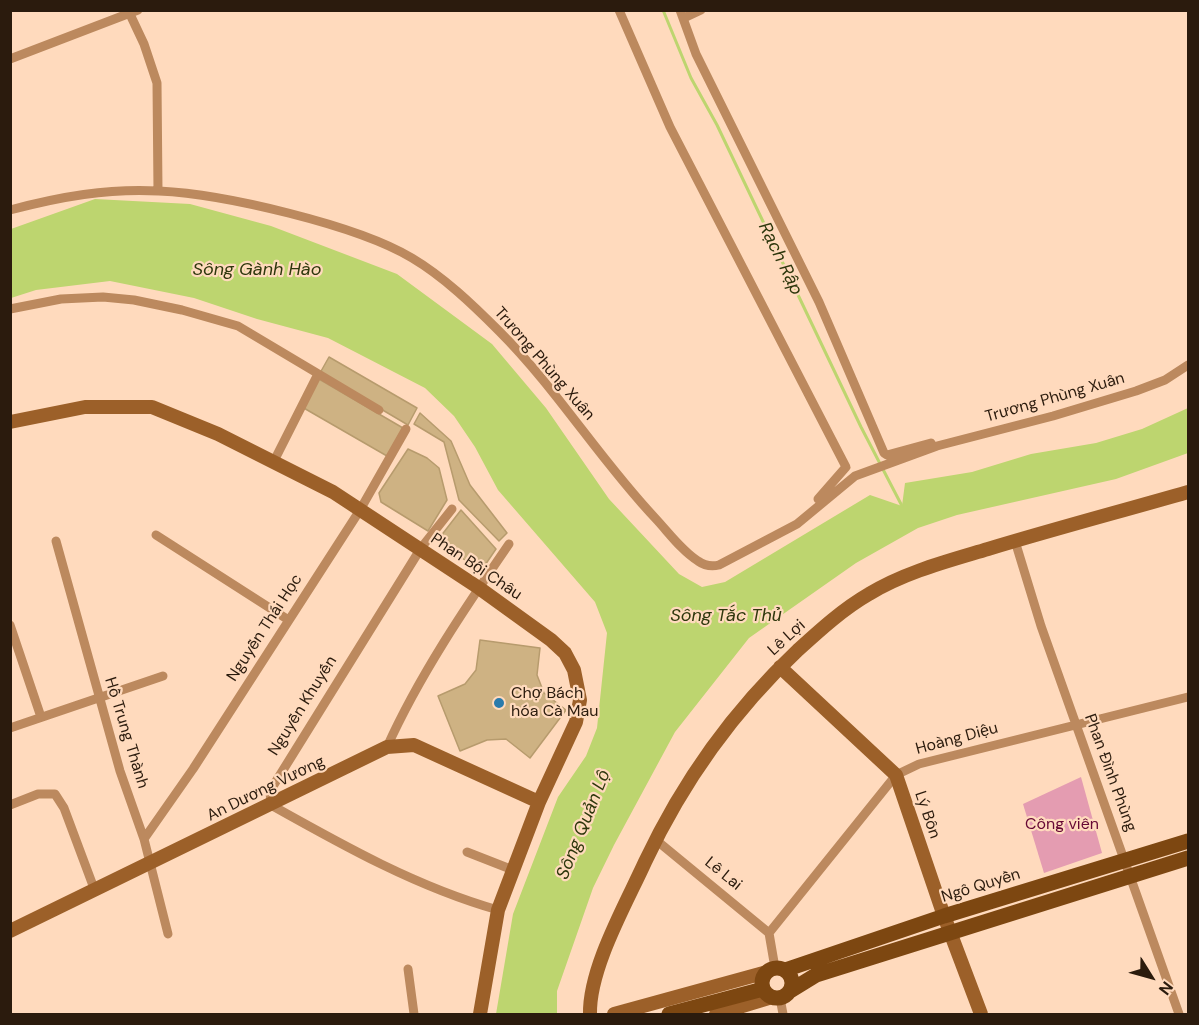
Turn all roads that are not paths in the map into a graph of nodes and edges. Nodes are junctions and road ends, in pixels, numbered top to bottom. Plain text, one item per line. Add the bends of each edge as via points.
1 (619, 10) edge
2 (701, 10) edge
3 (132, 12) edge
4 (682, 14) edge
5 (10, 59) edge
6 (158, 191) junction
7 (10, 210) edge
8 (10, 309) edge
9 (1188, 365) edge
10 (318, 374) junction
11 (379, 410) dead end
12 (10, 422) edge
13 (406, 429) dead end
14 (938, 446) junction
15 (274, 461) junction
16 (1188, 492) edge
17 (452, 509) dead end
18 (360, 510) junction
19 (811, 512) junction
20 (156, 535) dead end
21 (56, 541) dead end
22 (1015, 541) junction
23 (509, 544) dead end
24 (421, 548) junction
25 (479, 588) junction
26 (288, 619) junction
27 (10, 625) edge
28 (780, 667) junction
29 (163, 676) dead end
30 (99, 697) junction
31 (1188, 697) edge
32 (41, 717) junction
33 (1076, 723) junction
34 (10, 728) edge
35 (387, 747) junction
36 (896, 776) junction
37 (539, 802) junction
38 (10, 805) edge
39 (272, 805) junction
40 (144, 839) junction
41 (656, 840) junction
42 (1188, 841) edge
43 (467, 852) dead end
44 (1188, 858) edge
45 (150, 865) junction
46 (1128, 868) junction
47 (513, 870) junction
48 (95, 891) junction
49 (498, 910) junction
50 (944, 916) junction
51 (10, 931) edge
52 (950, 931) junction
53 (770, 933) junction
54 (168, 934) dead end
55 (408, 969) dead end
56 (776, 970) junction
57 (776, 994) junction
58 (414, 1014) edge
59 (480, 1014) edge
60 (590, 1014) edge
61 (614, 1014) edge
62 (669, 1014) edge
63 (716, 1014) edge
64 (783, 1014) edge
65 (981, 1014) edge
66 (1179, 1014) edge

1 - 19 street via 675,137 846,467
2 - 4 street
3 - 5 street
3 - 6 street via 157,82
4 - 14 street via 696,54 837,340 884,453 927,443
6 - 7 street, Trương Phùng Xuân via 82,194
6 - 19 street, Trương Phùng Xuân via 233,202 302,218 378,242 412,258 450,286 500,332 631,493 690,554 706,565 719,565 753,549
8 - 10 street via 61,298 103,297 182,310 238,326
9 - 14 street, Trương Phùng Xuân via 1165,380 1100,403
10 - 11 street
10 - 15 street
12 - 15 street, Phan Bội Châu via 85,407 152,407
13 - 18 street, Nguyễn Thái Học
14 - 19 street, Trương Phùng Xuân via 855,476
15 - 18 street, Phan Bội Châu
16 - 22 street, Lê Lợi
17 - 24 street, Nguyễn Khuyến
18 - 24 street, Phan Bội Châu
18 - 26 street, Nguyễn Thái Học
20 - 26 street
21 - 30 street, Hồ Trung Thành
22 - 28 street, Lê Lợi via 913,574 869,594
22 - 33 street, Phan Đình Phùng
23 - 25 street
24 - 25 street, Phan Bội Châu
24 - 39 street, Nguyễn Khuyến via 273,782
25 - 35 street
25 - 37 street, Phan Bội Châu via 552,640 574,670 579,700 576,722
26 - 40 street, Nguyễn Thái Học
27 - 32 street
28 - 36 street, Lý Bôn
28 - 41 street, Lê Lợi via 714,742
29 - 30 street
30 - 32 street
30 - 40 street, Hồ Trung Thành
31 - 33 street, Hoàng Diệu
32 - 34 street
33 - 36 street, Hoàng Diệu via 919,764
33 - 46 street, Phan Đình Phùng
35 - 37 street, An Dương Vương via 414,745
35 - 39 street, An Dương Vương
36 - 50 street, Lý Bôn
36 - 53 street, Hoàng Diệu
37 - 47 street, Phan Bội Châu
38 - 48 street via 38,794 55,794
39 - 45 street, An Dương Vương
39 - 49 street via 412,879
40 - 45 street, Hồ Trung Thành
41 - 53 street, Lê Lai
41 - 60 street, Lê Lợi via 602,958
42 - 46 main road, Ngô Quyền
43 - 47 street
44 - 46 main road, Ngô Quyền
45 - 48 street, An Dương Vương
45 - 54 street, Hồ Trung Thành
46 - 50 main road, Ngô Quyền
46 - 52 main road, Ngô Quyền
46 - 66 street, Phan Đình Phùng
47 - 49 street, Phan Bội Châu
48 - 51 street, An Dương Vương
49 - 59 street, Phan Bội Châu
50 - 52 street, Lý Bôn
50 - 56 main road, Ngô Quyền
52 - 57 main road, Ngô Quyền via 816,975
52 - 65 street, Lý Bôn
53 - 56 street
55 - 58 street
56 - 57 main road via 763,979
56 - 57 main road via 792,982
56 - 61 street
57 - 62 main road, Ngô Quyền
57 - 63 street
57 - 64 street

